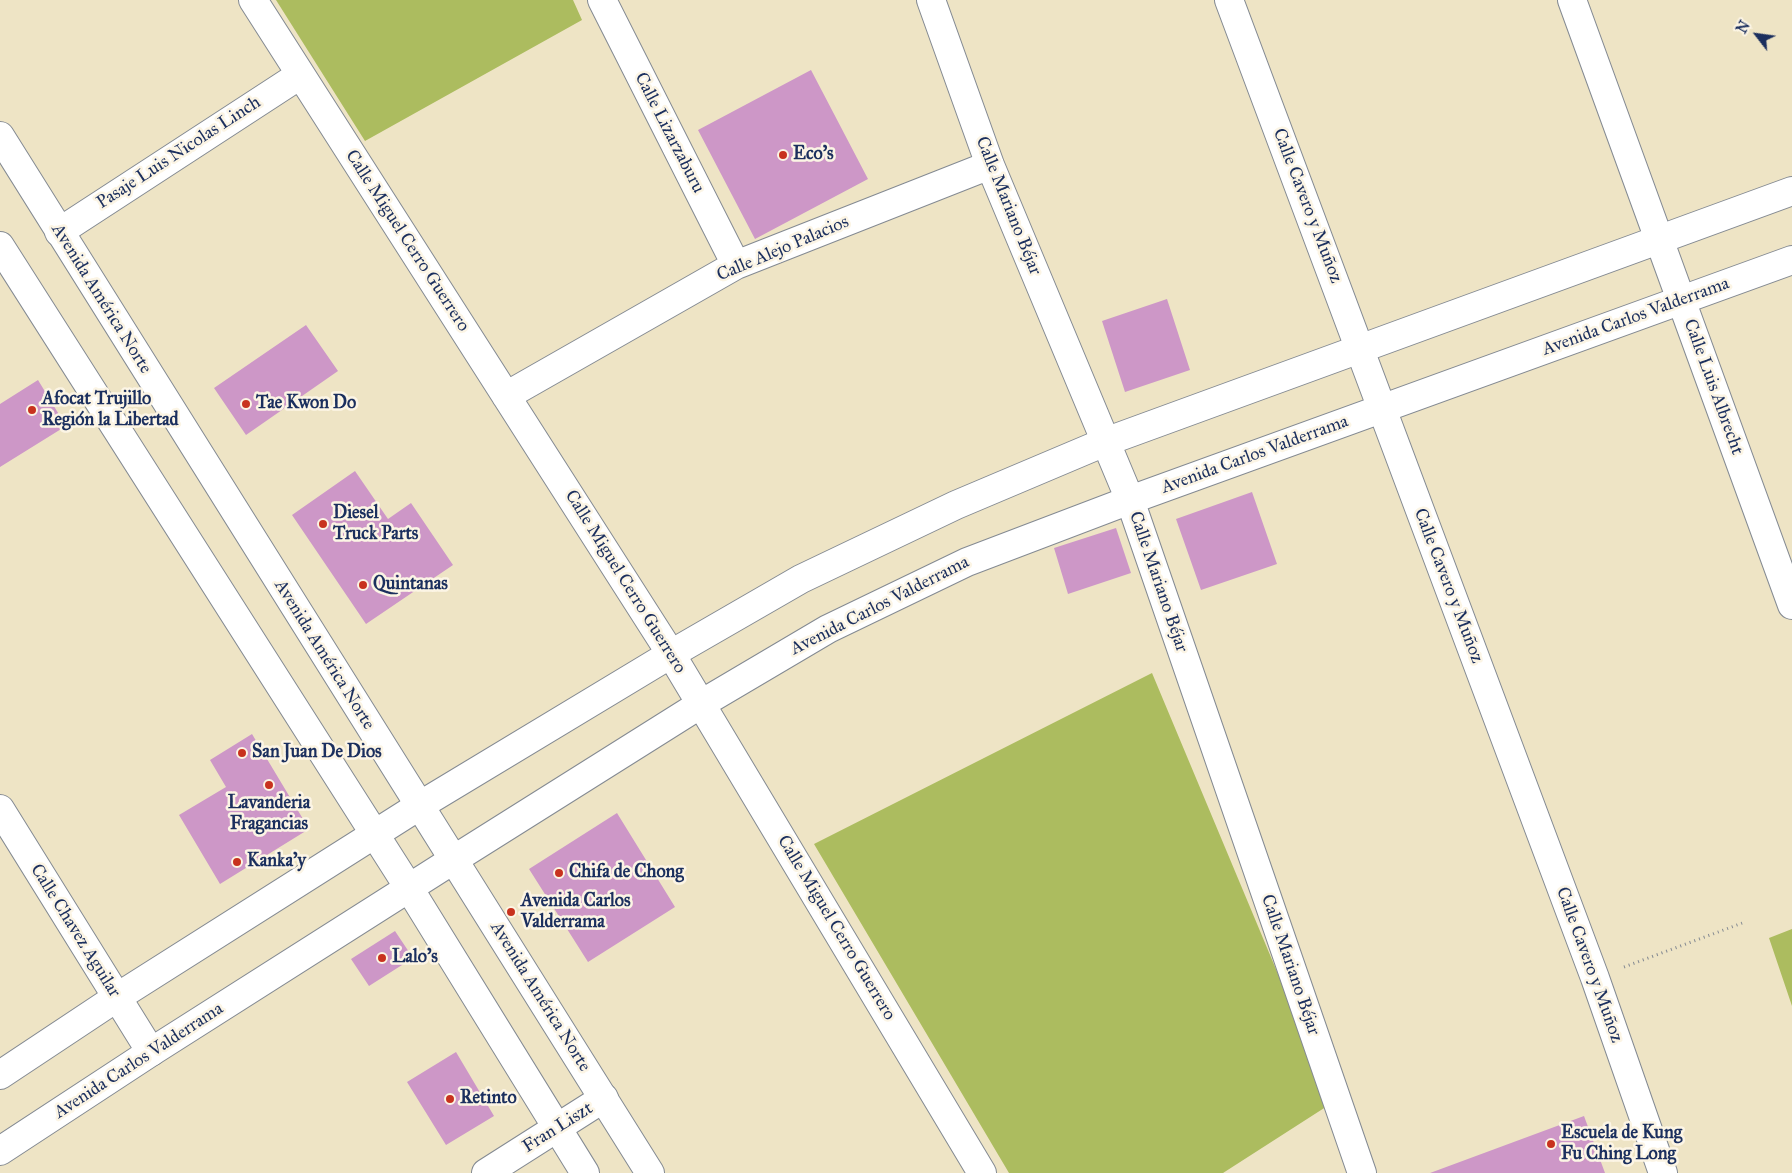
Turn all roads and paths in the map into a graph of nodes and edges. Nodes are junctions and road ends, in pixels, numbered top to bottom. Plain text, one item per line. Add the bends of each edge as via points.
1 (253, 0) edge
2 (602, 0) edge
3 (931, 0) edge
4 (1229, 0) edge
5 (1572, 0) edge
6 (300, 74) junction
7 (0, 136) edge
8 (990, 165) junction
9 (1792, 191) edge
10 (59, 232) junction
11 (1660, 239) junction
12 (0, 246) edge
13 (1792, 260) edge
14 (736, 265) junction
15 (1682, 300) junction
16 (1360, 348) junction
17 (506, 396) junction
18 (1382, 410) junction
19 (1105, 442) junction
20 (1130, 500) junction
21 (1792, 605) edge
22 (671, 654) junction
23 (701, 704) junction
24 (419, 806) junction
25 (0, 809) edge
26 (374, 834) junction
27 (453, 860) junction
28 (408, 888) junction
29 (1745, 922) dead end
30 (1595, 978) junction
31 (116, 998) junction
32 (152, 1052) junction
33 (0, 1075) edge
34 (604, 1098) junction
35 (557, 1128) junction
36 (0, 1152) edge
37 (486, 1173) edge
38 (585, 1173) edge
39 (650, 1173) edge
40 (982, 1173) edge
41 (1362, 1173) edge
42 (1663, 1173) edge

1 - 6 street, Calle Miguel Cerro Guerrero
2 - 14 street, Calle Lizarzaburu
3 - 8 street, Calle Mariano Béjar
4 - 16 street, Calle Cavero y Muñoz
5 - 11 street, Calle Luis Albrecht
6 - 10 street, Pasaje Luis Nicolas Linch
6 - 17 street, Calle Miguel Cerro Guerrero
7 - 10 street, Avenida América Norte
8 - 14 street, Calle Alejo Palacios
8 - 19 street, Calle Mariano Béjar
9 - 11 street
10 - 24 street, Avenida América Norte
11 - 15 street, Calle Luis Albrecht
11 - 16 street
12 - 26 street
13 - 15 street, Avenida Carlos Valderrama
14 - 17 street, Calle Alejo Palacios
15 - 18 street, Avenida Carlos Valderrama
15 - 21 street, Calle Luis Albrecht
16 - 18 street, Calle Cavero y Muñoz
16 - 19 street
17 - 22 street, Calle Miguel Cerro Guerrero
18 - 20 street, Avenida Carlos Valderrama
18 - 30 street, Calle Cavero y Muñoz
19 - 20 street, Calle Mariano Béjar
19 - 22 street via 956,506 801,580
20 - 23 street, Avenida Carlos Valderrama via 967,562 828,629
20 - 41 street, Calle Mariano Béjar
22 - 23 street, Calle Miguel Cerro Guerrero
22 - 24 street
23 - 27 street, Avenida Carlos Valderrama
23 - 40 street, Calle Miguel Cerro Guerrero
24 - 26 street
24 - 27 street, Avenida América Norte
25 - 31 street, Calle Chavez Aguilar
26 - 28 street
26 - 31 street
27 - 28 street, Avenida Carlos Valderrama
27 - 34 street, Avenida América Norte
28 - 32 street, Avenida Carlos Valderrama
28 - 35 street
29 - 30 path
30 - 42 street, Calle Cavero y Muñoz
31 - 32 street, Calle Chavez Aguilar
31 - 33 street
32 - 36 street, Avenida Carlos Valderrama
34 - 35 street, Fran Liszt
34 - 39 street, Avenida América Norte
35 - 37 street, Fran Liszt
35 - 38 street

